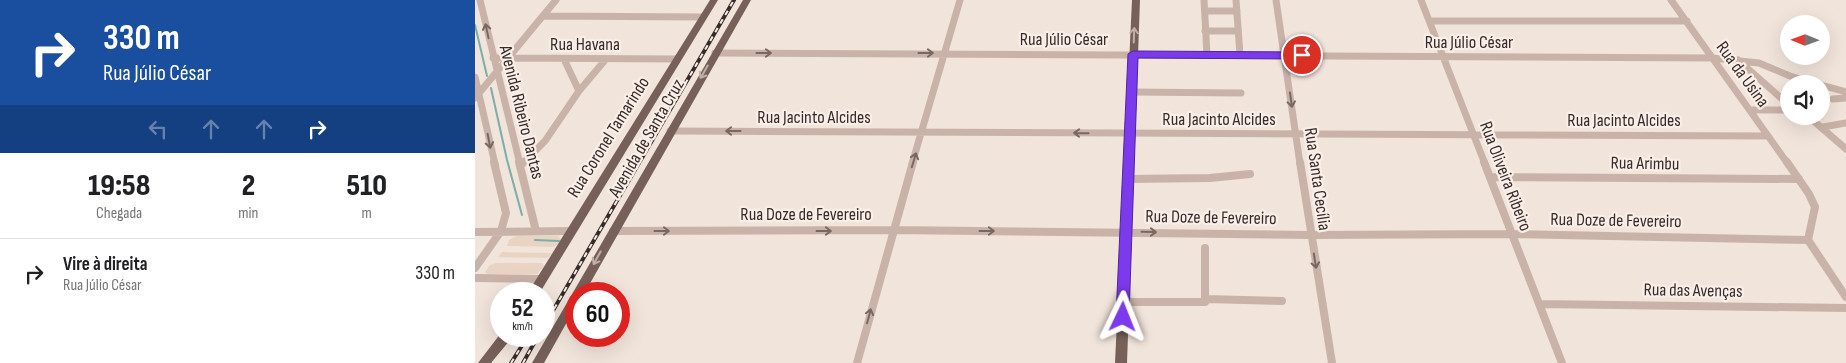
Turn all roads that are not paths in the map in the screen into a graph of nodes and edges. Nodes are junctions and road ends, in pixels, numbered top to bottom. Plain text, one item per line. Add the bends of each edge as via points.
1 (480, 0) edge
2 (556, 0) edge
3 (714, 0) edge
4 (747, 0) edge
5 (960, 0) edge
6 (1135, 0) edge
7 (1204, 0) edge
8 (1236, 0) edge
9 (1277, 0) edge
10 (1421, 0) edge
11 (1671, 0) edge
12 (1205, 11) junction
13 (1237, 11) junction
14 (543, 16) junction
15 (703, 17) junction
16 (1687, 20) junction
17 (1430, 21) junction
18 (1205, 31) junction
19 (1239, 31) junction
20 (715, 53) junction
21 (946, 54) junction
22 (1133, 54) junction
23 (1207, 55) junction
24 (1240, 55) junction
25 (1284, 55) junction
26 (1445, 56) junction
27 (493, 58) junction
28 (506, 58) junction
29 (1712, 58) junction
30 (564, 59) junction
31 (606, 59) junction
32 (677, 59) junction
33 (1738, 60) junction
34 (497, 71) junction
35 (1788, 75) edge
36 (475, 77) edge
37 (1830, 88) edge
38 (579, 91) junction
39 (1132, 92) junction
40 (1846, 92) edge
41 (1241, 93) dead end
42 (477, 95) edge
43 (1780, 97) edge
44 (1846, 98) edge
45 (1833, 100) dead end
46 (479, 108) edge
47 (1751, 110) junction
48 (1780, 110) edge
49 (1846, 123) edge
50 (1820, 125) edge
51 (1823, 127) junction
52 (670, 131) junction
53 (922, 132) junction
54 (1130, 134) junction
55 (1296, 134) junction
56 (1474, 134) junction
57 (1768, 136) junction
58 (1846, 149) edge
59 (520, 166) junction
60 (1250, 174) dead end
61 (1490, 177) junction
62 (1128, 179) junction
63 (1799, 179) junction
64 (893, 230) junction
65 (501, 231) junction
66 (536, 231) junction
67 (572, 231) junction
68 (613, 231) junction
69 (475, 232) edge
70 (1126, 232) junction
71 (1513, 234) junction
72 (1311, 235) junction
73 (1808, 240) junction
74 (1205, 248) dead end
75 (475, 268) edge
76 (475, 278) edge
77 (542, 279) junction
78 (540, 282) edge
79 (584, 282) edge
80 (1846, 297) edge
81 (1207, 300) junction
82 (1281, 301) dead end
83 (1123, 302) junction
84 (1540, 304) junction
85 (1846, 308) edge
86 (565, 316) edge
87 (497, 347) edge
88 (484, 363) edge
89 (538, 363) edge
90 (857, 363) edge
91 (1121, 363) edge
92 (1332, 363) edge
93 (1562, 363) edge

27 -> 1 street, Avenida Ribeiro Dantas
2 - 14 street
3 - 15 main road, Rua Coronel Tamarindo
4 - 20 main road, Avenida de Santa Cruz
5 - 21 street
22 -> 6 main road
7 - 12 street
8 - 13 street
9 - 25 street, Rua Santa Cecília
10 - 17 street, Rua Oliveira Ribeiro
11 - 16 street, Rua da Usina
12 - 13 street
12 - 18 street
13 - 19 street
14 - 15 street
14 - 28 street
15 - 32 main road, Rua Coronel Tamarindo
16 - 17 street
16 - 29 street, Rua da Usina
17 - 26 street, Rua Oliveira Ribeiro
18 - 19 street
18 - 23 street
19 - 24 street
20 -> 21 street, Rua Júlio César
20 -> 52 main road, Avenida de Santa Cruz
21 - 22 street, Rua Júlio César
21 - 53 street
22 - 23 street, Rua Júlio César
22 - 39 main road
23 - 24 street, Rua Júlio César
24 - 25 street, Rua Júlio César
25 - 26 street, Rua Júlio César
25 -> 55 street, Rua Santa Cecília
26 - 29 street, Rua Júlio César
26 - 56 street, Rua Oliveira Ribeiro
27 - 28 street, Rua Havana
27 - 34 street, Avenida Ribeiro Dantas
28 - 30 street, Rua Havana
28 - 34 street
29 - 33 street, Rua Júlio César
29 - 47 street, Rua da Usina
30 - 31 street, Rua Havana
30 - 38 street
31 - 32 street, Rua Havana
31 - 38 street
32 - 67 main road, Rua Coronel Tamarindo
33 - 35 street, Rua Júlio César via 1759,63
33 - 43 street
34 - 42 street
34 - 59 street, Avenida Ribeiro Dantas
36 - 42 street, Avenida Ribeiro Dantas
37 - 40 street
38 - 59 street via 545,141
39 - 41 street
39 - 54 main road
42 - 46 street, Avenida Ribeiro Dantas
44 - 45 street
46 -> 65 street, Avenida Ribeiro Dantas via 506,213
47 - 48 street
47 - 57 street, Rua da Usina
49 - 51 street
50 - 51 street
51 - 58 street
53 -> 52 street, Rua Jacinto Alcides
52 - 68 main road, Avenida de Santa Cruz
54 -> 53 street, Rua Jacinto Alcides
64 -> 53 street
54 - 55 street, Rua Jacinto Alcides
54 - 62 main road
55 - 56 street, Rua Jacinto Alcides
55 - 72 street, Rua Santa Cecília
56 - 57 street, Rua Jacinto Alcides
56 - 61 street, Rua Oliveira Ribeiro
57 - 63 street, Rua da Usina
59 - 66 street, Avenida Ribeiro Dantas
60 - 62 street
61 - 63 street, Rua Arimbu
61 - 71 street, Rua Oliveira Ribeiro
62 - 70 main road
63 - 73 street, Rua da Usina via 1815,206
68 -> 64 street, Rua Doze de Fevereiro
64 -> 70 street, Rua Doze de Fevereiro
90 -> 64 street
65 - 66 street
65 - 69 street
65 - 75 street
66 - 67 street
67 - 77 main road, Rua Coronel Tamarindo
68 -> 79 main road, Avenida de Santa Cruz
70 -> 72 street, Rua Doze de Fevereiro
70 - 83 main road
71 - 72 street, Rua Doze de Fevereiro
71 - 73 street, Rua Doze de Fevereiro
71 - 84 street, Rua Oliveira Ribeiro
72 -> 92 street, Rua Santa Cecília
73 - 80 street
74 - 81 street
76 - 77 street
77 - 78 main road, Rua Coronel Tamarindo
81 - 82 street
81 - 83 street via 1203,303
83 - 91 main road
84 - 85 street, Rua das Avenças
84 - 93 street, Rua Oliveira Ribeiro
86 - 89 main road, Avenida de Santa Cruz
87 - 88 main road

